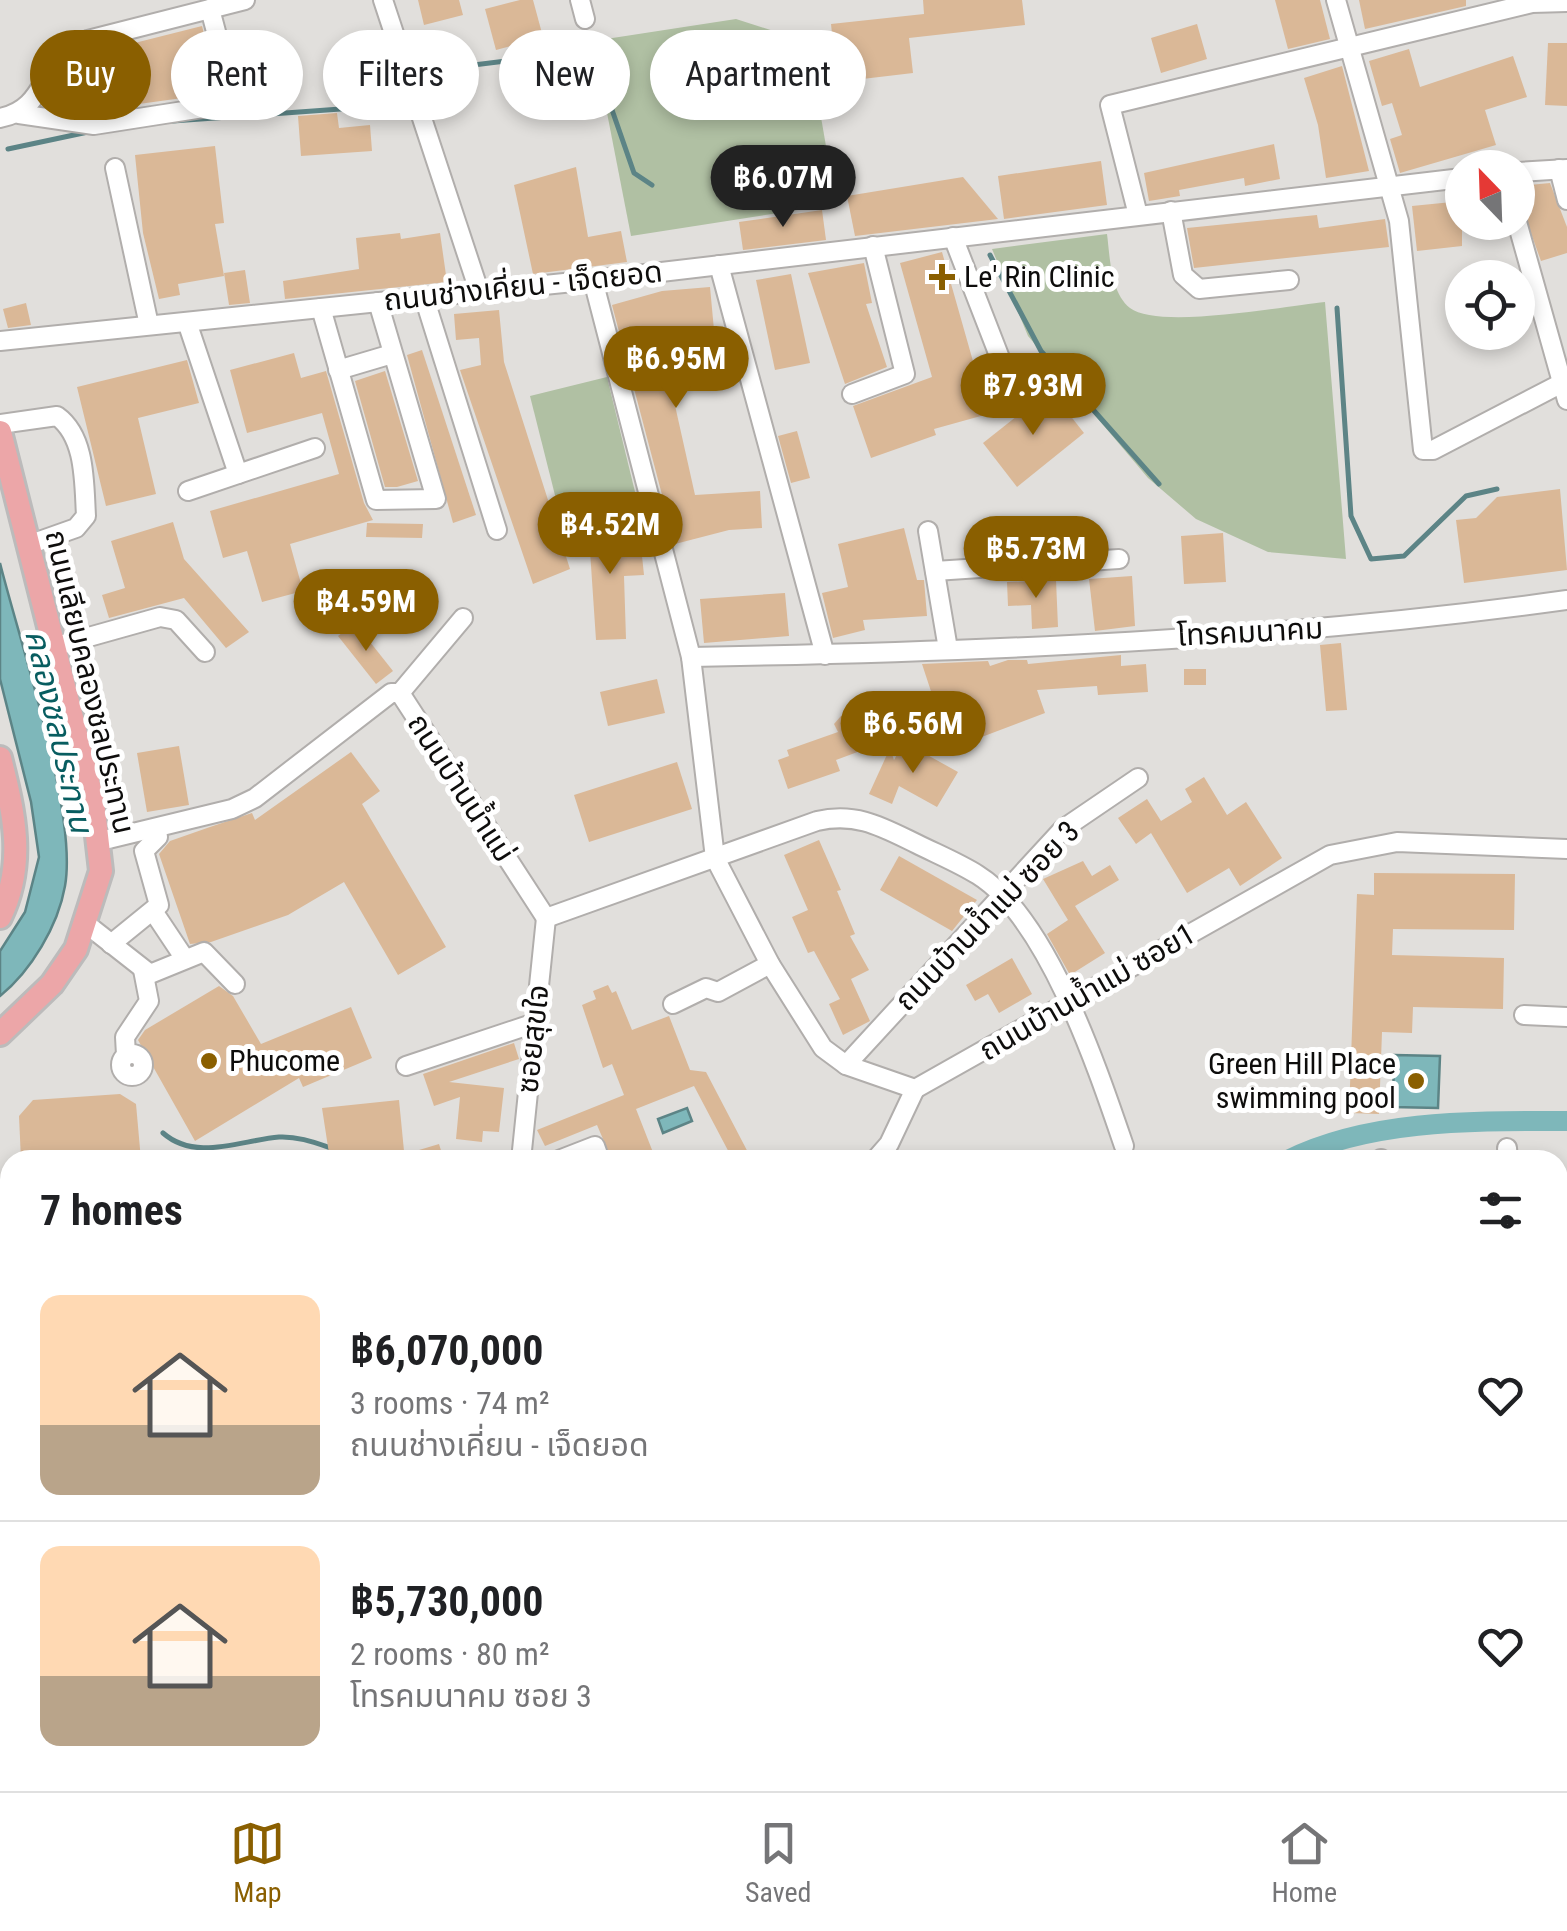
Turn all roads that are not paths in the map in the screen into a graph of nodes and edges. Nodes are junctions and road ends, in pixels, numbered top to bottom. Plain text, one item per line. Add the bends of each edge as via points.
1 (244, 0) edge
2 (384, 0) edge
3 (1336, 0) edge
4 (1567, 2) edge
5 (210, 9) junction
6 (1349, 46) junction
7 (9, 116) edge
8 (116, 168) dead end
9 (1563, 169) edge
10 (1535, 171) edge
11 (1445, 179) edge
12 (1391, 184) junction
13 (1567, 200) edge
14 (1171, 211) junction
15 (1138, 215) junction
16 (953, 237) junction
17 (1522, 240) edge
18 (873, 246) junction
19 (719, 264) junction
20 (593, 280) junction
21 (1289, 280) dead end
22 (479, 292) junction
23 (424, 297) junction
24 (378, 302) junction
25 (321, 308) junction
26 (187, 322) junction
27 (150, 326) junction
28 (0, 342) edge
29 (392, 354) junction
30 (338, 370) junction
31 (1012, 389) dead end
32 (1564, 392) edge
33 (852, 394) dead end
34 (0, 424) edge
35 (0, 432) edge
36 (315, 448) dead end
37 (238, 474) junction
38 (188, 491) dead end
39 (496, 530) dead end
40 (928, 531) dead end
41 (28, 546) junction
42 (1119, 559) dead end
43 (935, 570) junction
44 (1567, 600) edge
45 (463, 618) dead end
46 (53, 647) junction
47 (948, 649) junction
48 (205, 652) dead end
49 (825, 655) junction
50 (691, 658) junction
51 (400, 693) junction
52 (0, 758) edge
53 (1138, 778) dead end
54 (5, 796) edge
55 (156, 828) junction
56 (100, 841) junction
57 (1567, 849) edge
58 (715, 858) junction
59 (1000, 894) junction
60 (153, 911) junction
61 (1, 914) edge
62 (546, 918) junction
63 (85, 923) junction
64 (111, 944) junction
65 (185, 959) junction
66 (770, 964) junction
67 (143, 970) junction
68 (234, 984) dead end
69 (1072, 1002) junction
70 (674, 1004) dead end
71 (1524, 1016) dead end
72 (1567, 1017) edge
73 (535, 1023) junction
74 (0, 1034) edge
75 (126, 1055) dead end
76 (846, 1065) junction
77 (406, 1066) dead end
78 (915, 1089) junction
79 (1124, 1146) dead end
80 (522, 1150) edge
81 (884, 1150) edge

1 - 5 street
2 - 22 street
3 - 6 street
4 - 6 street via 1532,2
5 - 7 street via 88,40 66,52 38,96
5 - 7 street via 234,102 94,125
6 - 12 street
6 - 15 street via 1110,105
8 - 27 street
9 - 10 street
9 - 13 street
11 - 12 street, ถนนช่างเคี่ยน - เจ็ดยอด
12 - 14 street, ถนนช่างเคี่ยน - เจ็ดยอด
12 - 32 street via 1424,450
14 - 15 street, ถนนช่างเคี่ยน - เจ็ดยอด
14 - 21 street via 1184,275 1199,289
15 - 16 street, ถนนช่างเคี่ยน - เจ็ดยอด
16 - 18 street, ถนนช่างเคี่ยน - เจ็ดยอด
16 - 31 street
17 - 32 street
18 - 19 street, ถนนช่างเคี่ยน - เจ็ดยอด
18 - 33 street via 905,374
19 - 20 street, ถนนช่างเคี่ยน - เจ็ดยอด
19 - 49 street
20 - 22 street, ถนนช่างเคี่ยน - เจ็ดยอด
20 - 50 street
22 - 23 street, ถนนช่างเคี่ยน - เจ็ดยอด
23 - 24 street, ถนนช่างเคี่ยน - เจ็ดยอด
23 - 39 street
24 - 25 street, ถนนช่างเคี่ยน - เจ็ดยอด
24 - 29 street
25 - 26 street, ถนนช่างเคี่ยน - เจ็ดยอด
25 - 30 street
26 - 27 street, ถนนช่างเคี่ยน - เจ็ดยอด
26 - 37 street
27 - 28 street, ถนนช่างเคี่ยน - เจ็ดยอด
29 - 30 street
29 - 30 street via 436,499 376,500
34 - 41 street via 58,416 75,438 86,516 76,528
35 - 41 main road, ถนนเลียบคลองชลประทาน
36 - 37 street
37 - 38 street
40 - 43 street
41 - 46 main road, ถนนเลียบคลองชลประทาน
42 - 43 street
43 - 47 street
44 - 47 street, โทรคมนาคม via 1386,625
45 - 51 street
46 - 48 street via 160,617 176,620
46 - 56 main road, ถนนเลียบคลองชลประทาน
47 - 49 street, โทรคมนาคม
49 - 50 street, โทรคมนาคม
50 - 58 street
51 - 55 street, ถนนบ้านน้ำแม่ via 391,693 254,798
51 - 62 street, ถนนบ้านน้ำแม่
52 - 54 main road
53 - 59 street, ถนนบ้านน้ำแม่ ซอย 3 via 1063,829
54 - 61 main road via 16,866
55 - 56 street, ถนนบ้านน้ำแม่
55 - 60 street via 158,837 144,851 160,900
56 - 63 main road, ถนนเลียบคลองชลประทาน via 100,872
57 - 69 street, ถนนบ้านน้ำแม่ ซอย1 via 1396,842 1330,854
58 - 59 street via 817,821 854,816 980,876
58 - 62 street
58 - 66 street
59 - 69 street
59 - 76 street, ถนนบ้านน้ำแม่ ซอย 3
60 - 64 street
60 - 65 street
62 - 73 street, ซอยสุขใจ
63 - 64 street
63 - 74 main road, ถนนเลียบคลองชลประทาน via 52,984
64 - 67 street
65 - 67 street via 156,974
65 - 68 street via 207,953
66 - 70 street via 718,992 706,988
66 - 76 street via 806,1027
67 - 75 street via 149,1001 124,1037
69 - 78 street, ถนนบ้านน้ำแม่ ซอย1
69 - 79 street
71 - 72 street
73 - 77 street
73 - 80 street, ซอยสุขใจ
76 - 78 street
78 - 81 street

